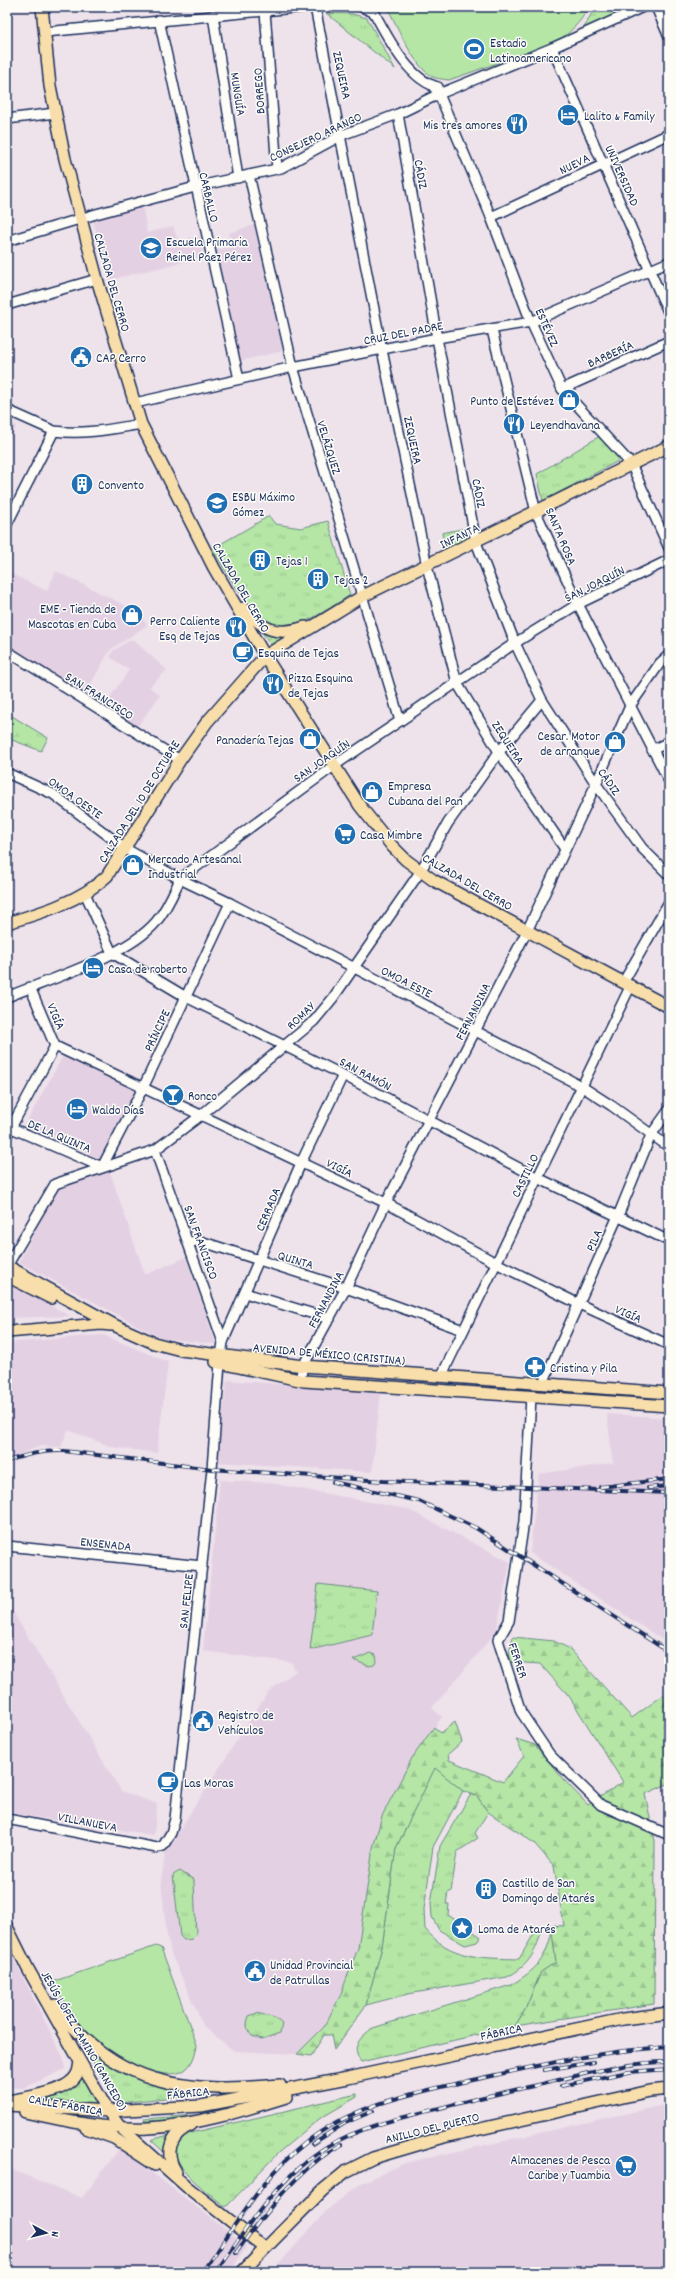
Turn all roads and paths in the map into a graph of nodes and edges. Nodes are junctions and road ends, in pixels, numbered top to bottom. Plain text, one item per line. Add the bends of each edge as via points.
1 (42, 7) edge
2 (305, 7) edge
3 (316, 7) edge
4 (362, 7) edge
5 (643, 7) edge
6 (656, 7) edge
7 (245, 10) edge
8 (373, 10) edge
9 (265, 11) junction
10 (213, 15) junction
11 (159, 20) junction
12 (45, 32) junction
13 (669, 37) edge
14 (552, 48) junction
15 (432, 85) junction
16 (455, 87) junction
17 (439, 94) junction
18 (55, 113) junction
19 (398, 114) junction
20 (7, 119) edge
21 (669, 134) edge
22 (342, 136) junction
23 (604, 163) junction
24 (277, 169) junction
25 (248, 176) junction
26 (238, 178) junction
27 (195, 187) junction
28 (491, 217) junction
29 (80, 219) junction
30 (7, 241) edge
31 (669, 262) edge
32 (650, 271) junction
33 (97, 279) junction
34 (7, 305) edge
35 (669, 314) edge
36 (531, 322) junction
37 (492, 330) junction
38 (437, 338) junction
39 (669, 340) edge
40 (382, 350) junction
41 (293, 367) junction
42 (239, 379) junction
43 (562, 389) junction
44 (134, 402) junction
45 (7, 410) edge
46 (141, 424) junction
47 (54, 431) junction
48 (669, 446) edge
49 (631, 464) junction
50 (536, 512) junction
51 (7, 524) edge
52 (476, 542) junction
53 (669, 548) edge
54 (669, 560) edge
55 (427, 566) junction
56 (228, 592) junction
57 (361, 597) junction
58 (578, 604) junction
59 (322, 620) junction
60 (515, 643) junction
61 (7, 651) edge
62 (669, 655) edge
63 (265, 656) junction
64 (457, 683) junction
65 (542, 700) junction
66 (630, 706) junction
67 (400, 722) junction
68 (669, 742) edge
69 (652, 750) junction
70 (499, 752) junction
71 (180, 760) junction
72 (335, 765) junction
73 (7, 773) edge
74 (669, 781) edge
75 (596, 784) junction
76 (126, 849) junction
77 (565, 849) junction
78 (420, 872) junction
79 (669, 874) edge
80 (180, 879) junction
81 (85, 893) junction
82 (669, 902) edge
83 (230, 903) junction
84 (7, 924) edge
85 (527, 931) junction
86 (112, 953) junction
87 (353, 968) junction
88 (627, 983) junction
89 (30, 987) junction
90 (7, 997) edge
91 (186, 997) junction
92 (669, 1007) edge
93 (476, 1031) junction
94 (55, 1046) junction
95 (283, 1046) junction
96 (343, 1075) junction
97 (581, 1086) junction
98 (143, 1088) junction
99 (669, 1110) edge
100 (200, 1116) junction
101 (429, 1121) junction
102 (8, 1130) edge
103 (651, 1135) junction
104 (669, 1148) edge
105 (155, 1150) junction
106 (301, 1163) junction
107 (102, 1167) junction
108 (538, 1178) junction
109 (386, 1203) junction
110 (618, 1216) junction
111 (669, 1241) edge
112 (188, 1242) junction
113 (259, 1261) junction
114 (496, 1263) junction
115 (7, 1266) edge
116 (7, 1276) edge
117 (346, 1288) junction
118 (245, 1293) junction
119 (579, 1304) junction
120 (330, 1319) junction
121 (100, 1324) junction
122 (116, 1326) junction
123 (463, 1330) junction
124 (7, 1332) edge
125 (223, 1342) junction
126 (669, 1345) edge
127 (220, 1359) junction
128 (303, 1366) junction
129 (441, 1377) junction
130 (300, 1380) junction
131 (543, 1383) junction
132 (669, 1393) edge
133 (531, 1397) junction
134 (669, 1406) edge
135 (7, 1546) edge
136 (202, 1566) junction
137 (7, 1819) edge
138 (669, 1835) edge
139 (163, 1846) joint
140 (7, 1927) edge
141 (28, 1969) junction
142 (669, 2013) edge
143 (80, 2062) junction
144 (340, 2080) junction
145 (669, 2089) edge
146 (7, 2102) edge
147 (7, 2107) edge
148 (108, 2111) junction
149 (67, 2121) junction
150 (201, 2121) junction
151 (120, 2127) junction
152 (187, 2187) junction
153 (265, 2248) junction
154 (242, 2272) edge

1 - 12 main road, CALZADA DEL CERRO
2 - 9 street
3 - 22 street, ZEQUEIRA
4 - 8 street
5 - 14 street, CONSEJERO ARANGO
6 - 13 street
7 - 9 street
7 - 10 street
8 - 15 street via 410,71
9 - 24 street, BORREGO
10 - 11 street
10 - 26 street, MUNGUÍA
11 - 12 street
11 - 27 street, CARBALLO
12 - 18 main road, CALZADA DEL CERRO
14 - 16 street, CONSEJERO ARANGO
14 - 23 street, UNIVERSIDAD
15 - 16 street
15 - 17 street, ESTÉVEZ
16 - 17 street, CONSEJERO ARANGO
17 - 19 street, CONSEJERO ARANGO
17 - 28 street, ESTÉVEZ
18 - 20 street
18 - 29 main road, CALZADA DEL CERRO
19 - 22 street, CONSEJERO ARANGO
19 - 38 street, CÁDIZ
21 - 23 street, NUEVA
22 - 24 street, CONSEJERO ARANGO
22 - 40 street, ZEQUEIRA
23 - 28 street, NUEVA
23 - 32 street, UNIVERSIDAD
24 - 25 street, CONSEJERO ARANGO
25 - 26 street, CONSEJERO ARANGO
25 - 41 street, VELÁZQUEZ
26 - 27 street, CONSEJERO ARANGO
27 - 29 street, CONSEJERO ARANGO
27 - 42 street, CARBALLO
28 - 36 street, ESTÉVEZ
29 - 30 street, CONSEJERO ARANGO
29 - 33 main road, CALZADA DEL CERRO
31 - 32 street, CRUZ DEL PADRE
32 - 35 street, UNIVERSIDAD
32 - 36 street, CRUZ DEL PADRE
33 - 34 street
33 - 44 main road, CALZADA DEL CERRO
36 - 37 street, CRUZ DEL PADRE
36 - 43 street, ESTÉVEZ
37 - 38 street, CRUZ DEL PADRE
37 - 50 street, SANTA ROSA
38 - 40 street, CRUZ DEL PADRE
38 - 52 street, CÁDIZ
39 - 43 street, BARBERÍA
40 - 41 street, CRUZ DEL PADRE
40 - 55 street, ZEQUEIRA
41 - 42 street, CRUZ DEL PADRE
41 - 57 street, VELÁZQUEZ
42 - 44 street, CRUZ DEL PADRE
43 - 49 street, ESTÉVEZ
44 - 46 main road, CALZADA DEL CERRO
45 - 47 street
46 - 47 street via 94,432
46 - 56 main road, CALZADA DEL CERRO
47 - 51 street
48 - 49 main road, INFANTA
49 - 50 main road, INFANTA
49 - 53 street, ESTÉVEZ
50 - 52 main road, INFANTA
50 - 58 street, SANTA ROSA
52 - 55 main road, INFANTA
52 - 60 street, CÁDIZ
54 - 58 street, SAN JOAQUÍN
55 - 57 main road, INFANTA
55 - 64 street, ZEQUEIRA
56 - 59 main road via 254,620 267,628 291,631
56 - 63 main road, CALZADA DEL CERRO
57 - 59 main road, INFANTA
57 - 67 street, VELÁZQUEZ
58 - 60 street, SAN JOAQUÍN
58 - 66 street, SANTA ROSA
59 - 63 main road, INFANTA
60 - 64 street, SAN JOAQUÍN
60 - 65 street, CÁDIZ
61 - 71 street, SAN FRANCISCO
62 - 66 street, FERNANDINA via 660,663
63 - 71 main road, CALZADA DEL 10 DE OCTUBRE via 206,722
63 - 72 main road, CALZADA DEL CERRO
64 - 67 street, SAN JOAQUÍN
64 - 70 street, ZEQUEIRA
65 - 70 street, ROMAY
65 - 75 street, CÁDIZ
66 - 69 street, SANTA ROSA
66 - 75 street, FERNANDINA
67 - 72 street, SAN JOAQUÍN
68 - 69 street
69 - 74 street, SANTA ROSA
70 - 77 street, ZEQUEIRA
70 - 78 street, ROMAY via 448,823
71 - 76 main road, CALZADA DEL 10 DE OCTUBRE
72 - 78 main road, CALZADA DEL CERRO via 379,831
72 - 80 street, SAN JOAQUÍN
73 - 76 street, OMOA OESTE via 53,794
75 - 77 street, FERNANDINA
75 - 79 street, CÁDIZ via 642,848
76 - 80 street, OMOA ESTE
76 - 81 main road, CALZADA DEL 10 DE OCTUBRE via 107,876
77 - 85 street, FERNANDINA
78 - 85 main road, CALZADA DEL CERRO
78 - 87 street, ROMAY
80 - 83 street, OMOA ESTE
80 - 86 street, SAN JOAQUÍN via 157,921 138,938
81 - 84 main road, CALZADA DEL 10 DE OCTUBRE
81 - 86 street
82 - 88 street, CASTILLO
83 - 87 street, OMOA ESTE
83 - 91 street, PRÍNCIPE
85 - 88 main road, CALZADA DEL CERRO
85 - 93 street, FERNANDINA
86 - 89 street, SAN JOAQUÍN
86 - 91 street, SAN RAMÓN
87 - 93 street, OMOA ESTE
87 - 95 street, ROMAY via 318,1016
88 - 92 main road, CALZADA DEL CERRO
88 - 97 street, CASTILLO
89 - 90 street, SAN JOAQUÍN
89 - 94 street, VIGÍA
91 - 95 street, SAN RAMÓN
91 - 98 street, PRÍNCIPE
93 - 97 street, OMOA ESTE
93 - 101 street, FERNANDINA
94 - 98 street, VIGÍA
94 - 102 street
95 - 96 street, SAN RAMÓN
95 - 100 street, ROMAY
96 - 101 street, SAN RAMÓN
96 - 106 street, CERRADA
97 - 103 street, OMOA ESTE
97 - 108 street, CASTILLO
98 - 100 street, VIGÍA
98 - 107 street, PRÍNCIPE
99 - 103 street, PILA
100 - 105 street, ROMAY
100 - 106 street, VIGÍA
101 - 108 street, SAN RAMÓN
101 - 109 street, FERNANDINA
102 - 107 street, DE LA QUINTA
103 - 104 street, OMOA ESTE
103 - 110 street, PILA
105 - 107 street, ROMAY
105 - 112 street, SAN FRANCISCO
106 - 109 street, VIGÍA
106 - 113 street, CERRADA
107 - 115 street, ROMAY via 54,1184
108 - 110 street, SAN RAMÓN
108 - 114 street, CASTILLO
109 - 114 street, VIGÍA
109 - 117 street, FERNANDINA
110 - 111 street, SAN RAMÓN
110 - 119 street, PILA
112 - 113 street, QUINTA via 200,1241
112 - 125 street, SAN FRANCISCO
113 - 117 street, QUINTA
113 - 118 street, CERRADA
114 - 119 street, VIGÍA
114 - 123 street, CASTILLO
115 - 122 main road, AVENIDA DE MÉXICO (CRISTINA)
116 - 121 main road, AVENIDA DE MÉXICO (CRISTINA)
117 - 120 street, FERNANDINA
117 - 123 street, QUINTA
118 - 120 street
118 - 125 street, CERRADA
119 - 126 street, VIGÍA
119 - 131 street, PILA
120 - 128 street, FERNANDINA
121 - 122 main road
121 - 124 main road
121 - 127 main road, AVENIDA DE MÉXICO (CRISTINA) via 153,1350
122 - 127 main road, AVENIDA DE MÉXICO (CRISTINA) via 165,1347
123 - 129 street, CASTILLO
125 - 127 street, CERRADA
127 - 128 main road, AVENIDA DE MÉXICO (CRISTINA)
127 - 130 main road, AVENIDA DE MÉXICO (CRISTINA)
127 - 136 street, SAN FELIPE
128 - 129 main road, AVENIDA DE MÉXICO (CRISTINA)
128 - 130 street, FERNANDINA
129 - 131 main road, AVENIDA DE MÉXICO (CRISTINA)
130 - 133 main road, AVENIDA DE MÉXICO (CRISTINA)
131 - 132 main road, AVENIDA DE MÉXICO (CRISTINA)
133 - 134 main road, AVENIDA DE MÉXICO (CRISTINA)
133 - 138 street, FERRER via 524,1521 509,1621 498,1640 521,1712 550,1755 601,1805
135 - 136 street, ENSENADA
136 - 139 street, SAN FELIPE via 175,1820
137 - 139 street, VILLANUEVA via 157,1848
140 - 141 main road, JESÚS LÓPEZ CAMINO (GANCEDO)
141 - 143 main road, JESÚS LÓPEZ CAMINO (GANCEDO)
141 - 144 main road via 75,2031 105,2056 131,2072 171,2084 205,2087 260,2087
142 - 144 main road, FÁBRICA via 623,2019
143 - 146 main road via 78,2074 68,2084 42,2094
143 - 148 main road, JESÚS LÓPEZ CAMINO (GANCEDO)
144 - 148 main road, FÁBRICA via 201,2106
144 - 150 main road, FÁBRICA via 248,2110
145 - 153 main road, ANILLO DEL PUERTO via 650,2091 444,2137 373,2158 333,2180
147 - 148 main road, CALLE FÁBRICA
147 - 149 main road, CALLE FÁBRICA
148 - 151 main road, JESÚS LÓPEZ CAMINO (GANCEDO)
149 - 151 main road, CALLE FÁBRICA
149 - 152 main road via 114,2138
150 - 151 main road, FÁBRICA via 147,2128
150 - 152 main road via 180,2132 169,2152 169,2161
151 - 152 main road, JESÚS LÓPEZ CAMINO (GANCEDO)
152 - 153 main road, JESÚS LÓPEZ CAMINO (GANCEDO)
153 - 154 main road, ANILLO DEL PUERTO

